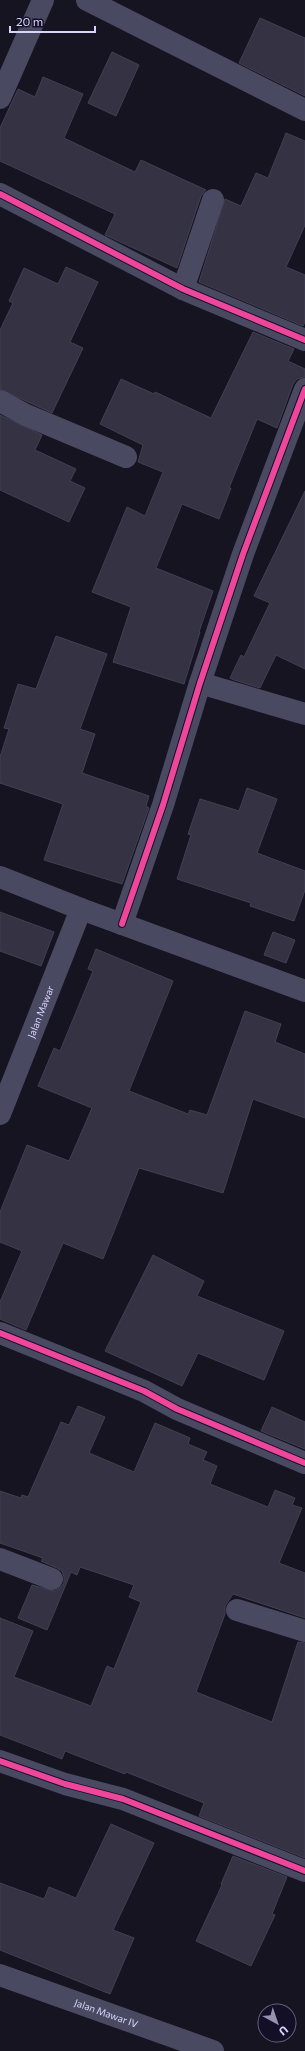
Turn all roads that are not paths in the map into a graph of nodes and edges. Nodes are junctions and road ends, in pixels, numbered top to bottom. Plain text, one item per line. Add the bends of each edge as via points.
1 (43, 0) edge
2 (86, 0) edge
3 (0, 98) edge
4 (305, 110) edge
5 (0, 194) edge
6 (213, 200) dead end
7 (183, 289) junction
8 (305, 340) edge
9 (305, 389) edge
10 (0, 401) edge
11 (126, 457) dead end
12 (200, 683) junction
13 (305, 714) edge
14 (0, 877) edge
15 (81, 909) junction
16 (122, 924) junction
17 (305, 991) edge
18 (0, 1114) edge
19 (0, 1333) edge
20 (305, 1463) edge
21 (0, 1559) edge
22 (52, 1579) dead end
23 (237, 1610) dead end
24 (305, 1631) edge
25 (0, 1761) edge
26 (305, 1872) edge
27 (0, 1975) edge
28 (213, 2051) edge

1 - 3 street
2 - 4 street
5 - 7 street
6 - 7 street
7 - 8 street
9 - 12 street via 243,554
10 - 11 street via 26,415
12 - 13 street
12 - 16 street via 163,805
14 - 15 street
15 - 16 street
15 - 18 street, Jalan Mawar
16 - 17 street
19 - 20 street via 144,1391 177,1409
21 - 22 street
23 - 24 street
25 - 26 street via 65,1784 123,1799
27 - 28 street, Jalan Mawar IV

